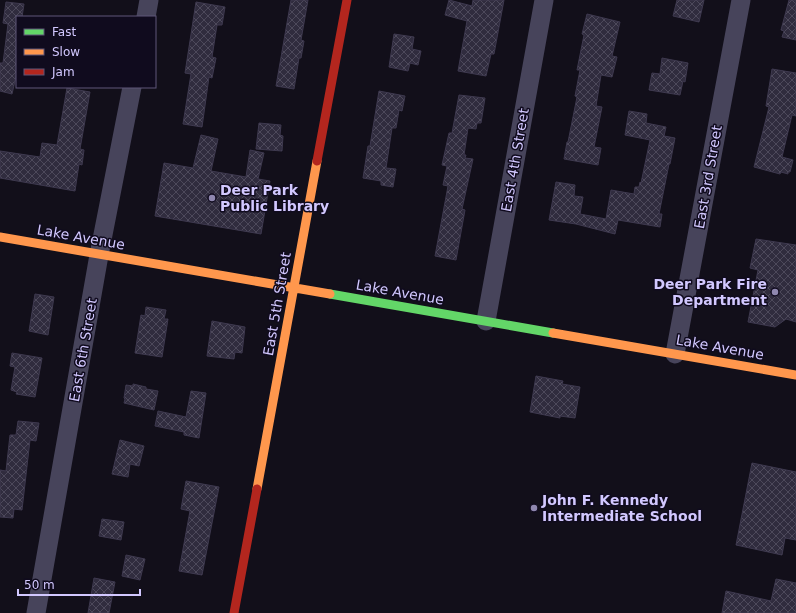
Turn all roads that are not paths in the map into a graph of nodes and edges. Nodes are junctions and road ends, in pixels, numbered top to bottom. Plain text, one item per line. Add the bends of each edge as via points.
1 (149, 0) edge
2 (347, 0) edge
3 (544, 0) edge
4 (741, 0) edge
5 (146, 16) edge
6 (132, 88) edge
7 (0, 237) edge
8 (99, 255) junction
9 (294, 288) junction
10 (486, 321) junction
11 (675, 354) junction
12 (796, 375) edge
13 (36, 613) edge
14 (234, 613) edge

1 - 5 street
2 - 9 street, East 5th Street
3 - 10 street, East 4th Street
4 - 11 street, East 3rd Street
6 - 8 street, East 6th Street
7 - 8 street, Lake Avenue
8 - 9 street, Lake Avenue
8 - 13 street, East 6th Street
9 - 10 street, Lake Avenue
9 - 14 street, East 5th Street
10 - 11 street, Lake Avenue
11 - 12 street, Lake Avenue

